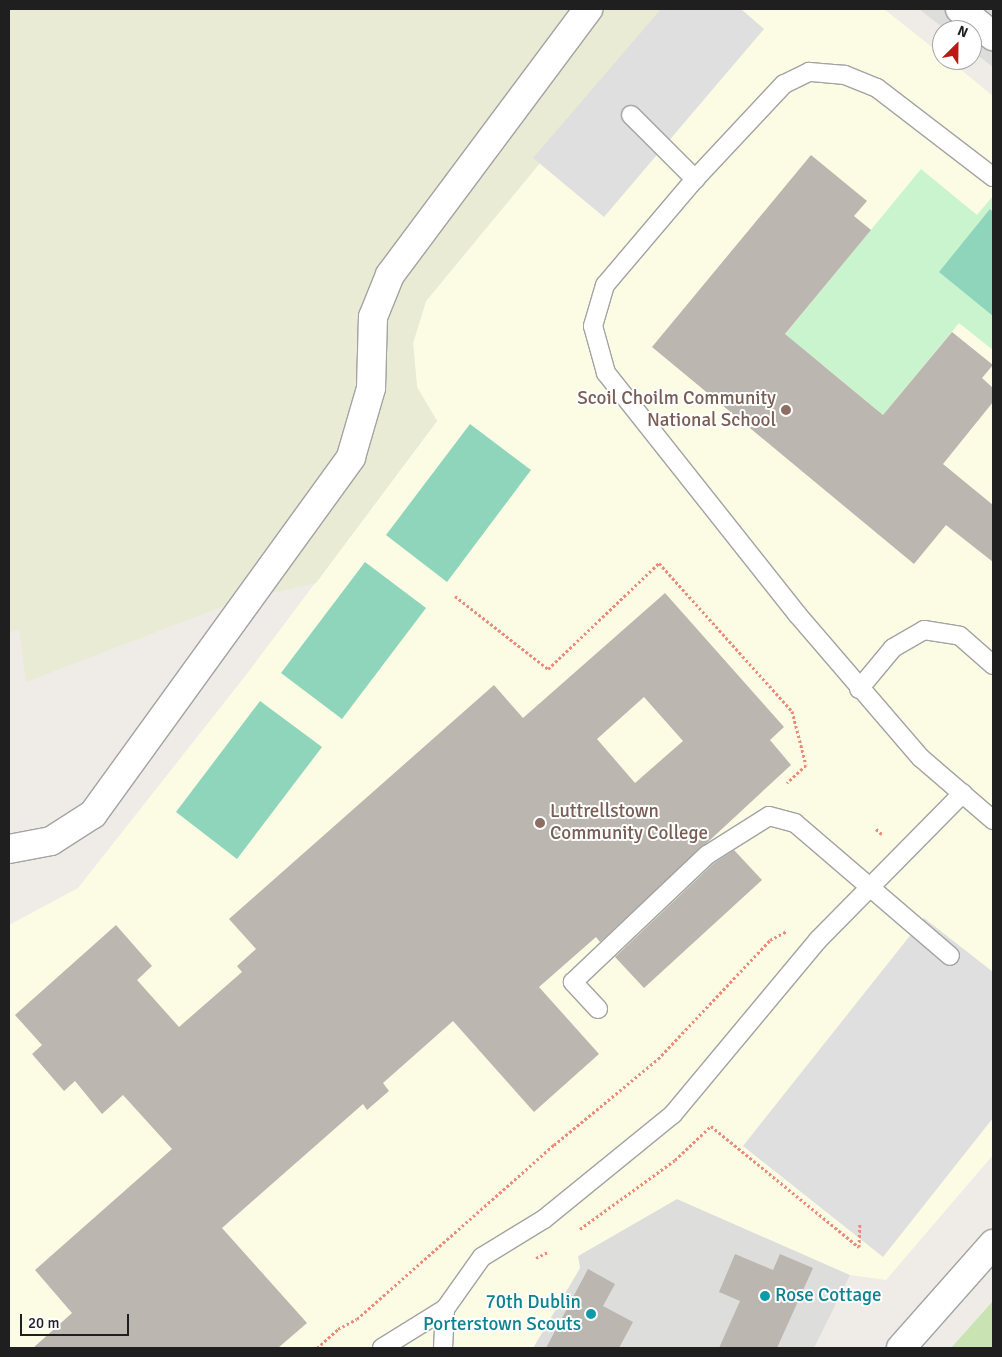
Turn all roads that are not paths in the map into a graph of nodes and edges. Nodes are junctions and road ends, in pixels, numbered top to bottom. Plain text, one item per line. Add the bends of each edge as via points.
1 (588, 9) edge
2 (960, 9) edge
3 (993, 36) edge
4 (632, 115) dead end
5 (993, 177) edge
6 (695, 179) junction
7 (993, 665) edge
8 (858, 689) junction
9 (962, 793) junction
10 (993, 820) edge
11 (9, 848) edge
12 (868, 886) junction
13 (950, 956) dead end
14 (598, 1008) dead end
15 (993, 1244) edge
16 (445, 1309) junction
17 (382, 1348) edge
18 (443, 1348) edge
19 (901, 1348) edge

1 - 11 street via 390,275 373,317 371,388 351,457 93,814 51,841
2 - 3 street
4 - 6 lane
5 - 6 lane via 878,88 845,75 809,72 784,84
6 - 8 lane via 605,285 593,326 606,373
7 - 8 lane via 960,636 924,630 893,648
8 - 9 lane via 921,758
9 - 10 lane
9 - 12 lane
12 - 13 lane
12 - 14 lane via 795,823 769,816 707,855 574,982
12 - 16 lane via 818,940 673,1114 544,1219 482,1258
15 - 19 street
16 - 17 lane
16 - 18 lane

